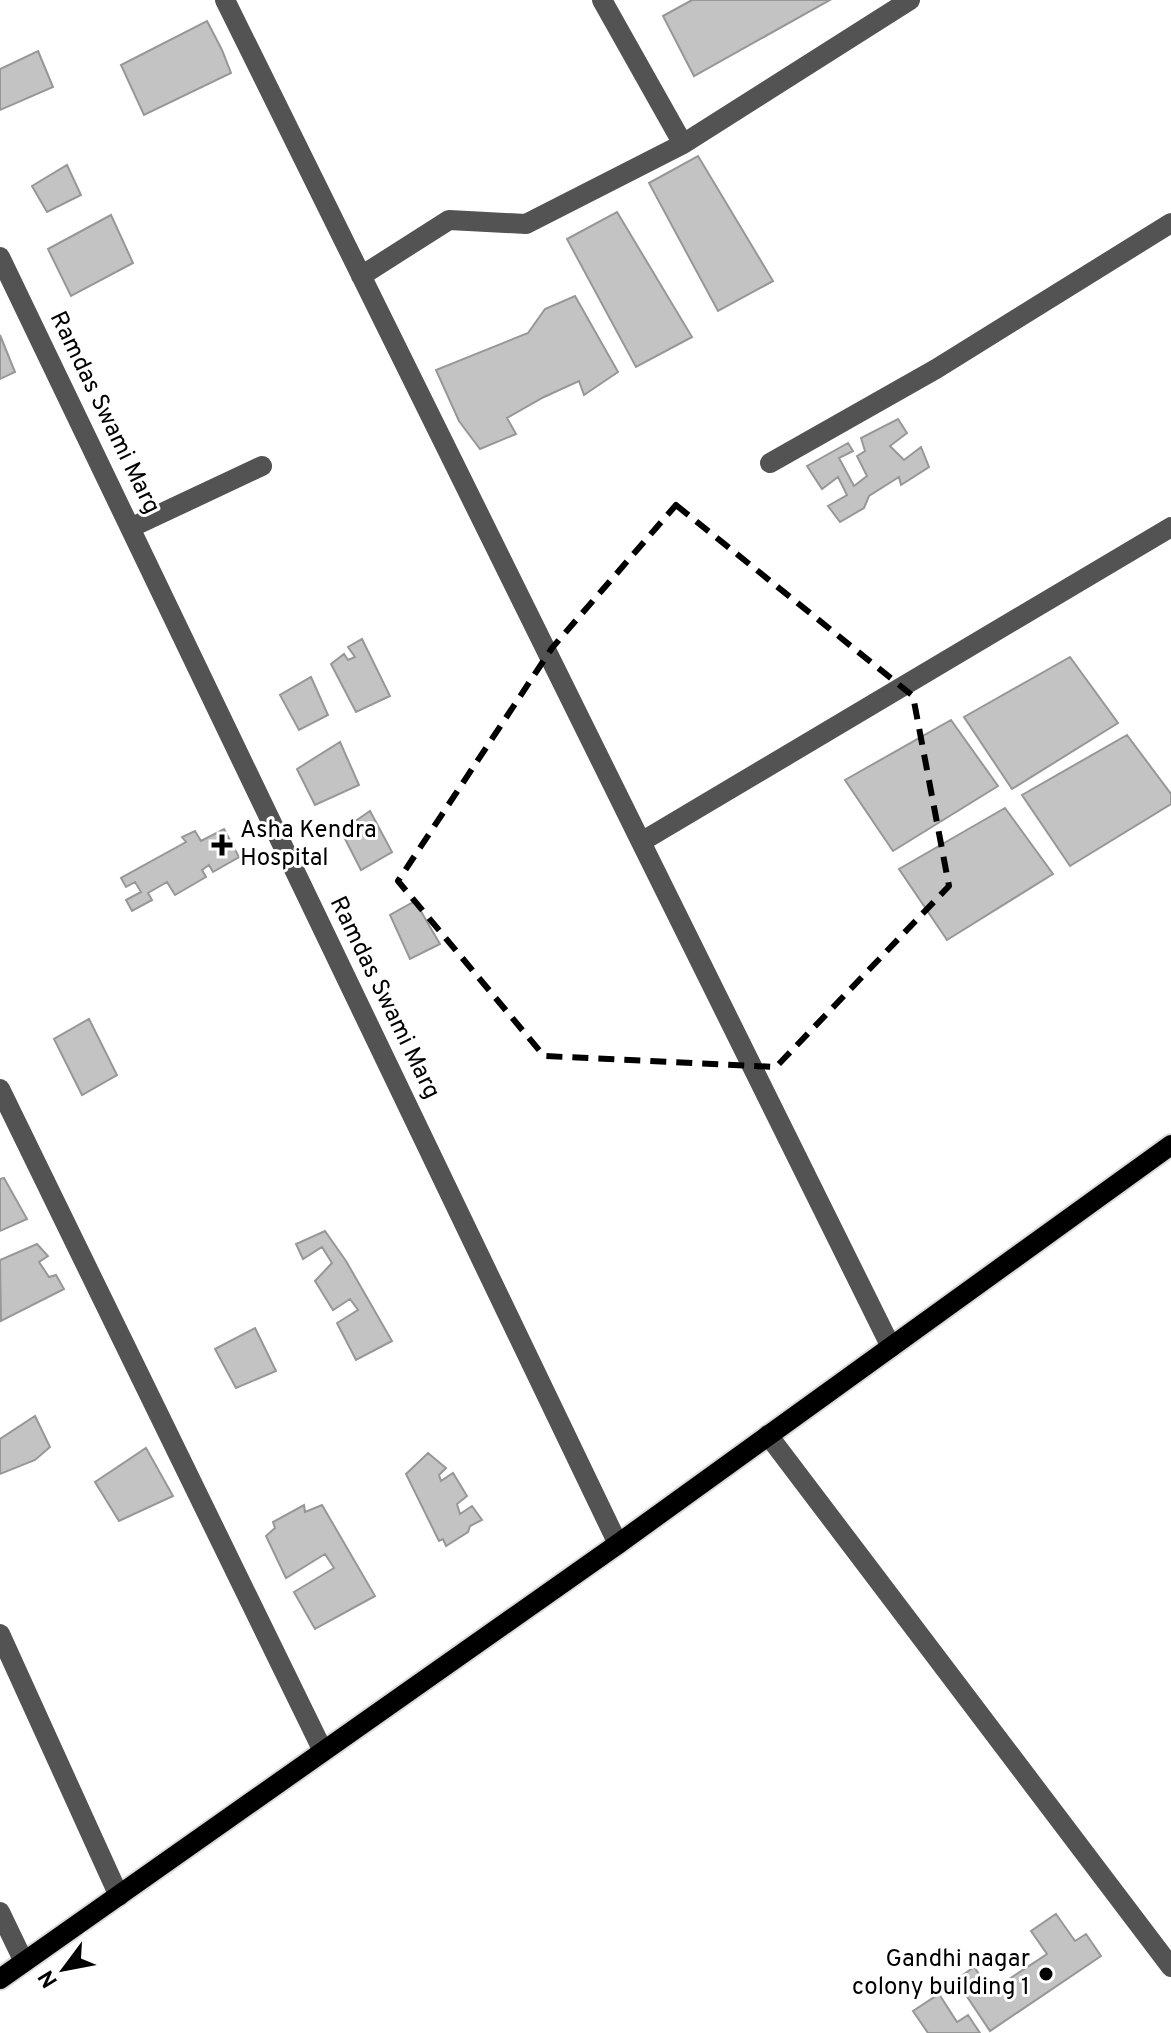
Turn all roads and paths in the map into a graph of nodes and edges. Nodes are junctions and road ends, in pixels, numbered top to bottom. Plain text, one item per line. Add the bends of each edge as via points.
1 (225, 0) edge
2 (602, 0) edge
3 (910, 0) edge
4 (683, 144) junction
5 (1171, 223) edge
6 (0, 257) edge
7 (361, 276) junction
8 (770, 463) dead end
9 (262, 466) dead end
10 (1171, 527) edge
11 (130, 528) junction
12 (641, 842) junction
13 (0, 1089) edge
14 (1171, 1145) edge
15 (891, 1347) junction
16 (768, 1435) junction
17 (618, 1544) junction
18 (0, 1634) edge
19 (323, 1751) junction
20 (119, 1896) junction
21 (0, 1912) edge
22 (24, 1962) junction
23 (1171, 1967) edge
24 (0, 1979) edge

1 - 7 street
2 - 4 street
3 - 4 street
4 - 7 street via 526,224 449,220
5 - 8 street via 936,369
6 - 11 street, Ramdas Swami Marg
7 - 12 street
9 - 11 street
10 - 12 street
11 - 17 street, Ramdas Swami Marg
12 - 15 street
13 - 19 street
14 - 15 main road
15 - 16 main road
16 - 17 main road
16 - 23 street
17 - 19 main road
18 - 20 street
19 - 20 main road
20 - 22 main road
21 - 22 street
22 - 24 main road

